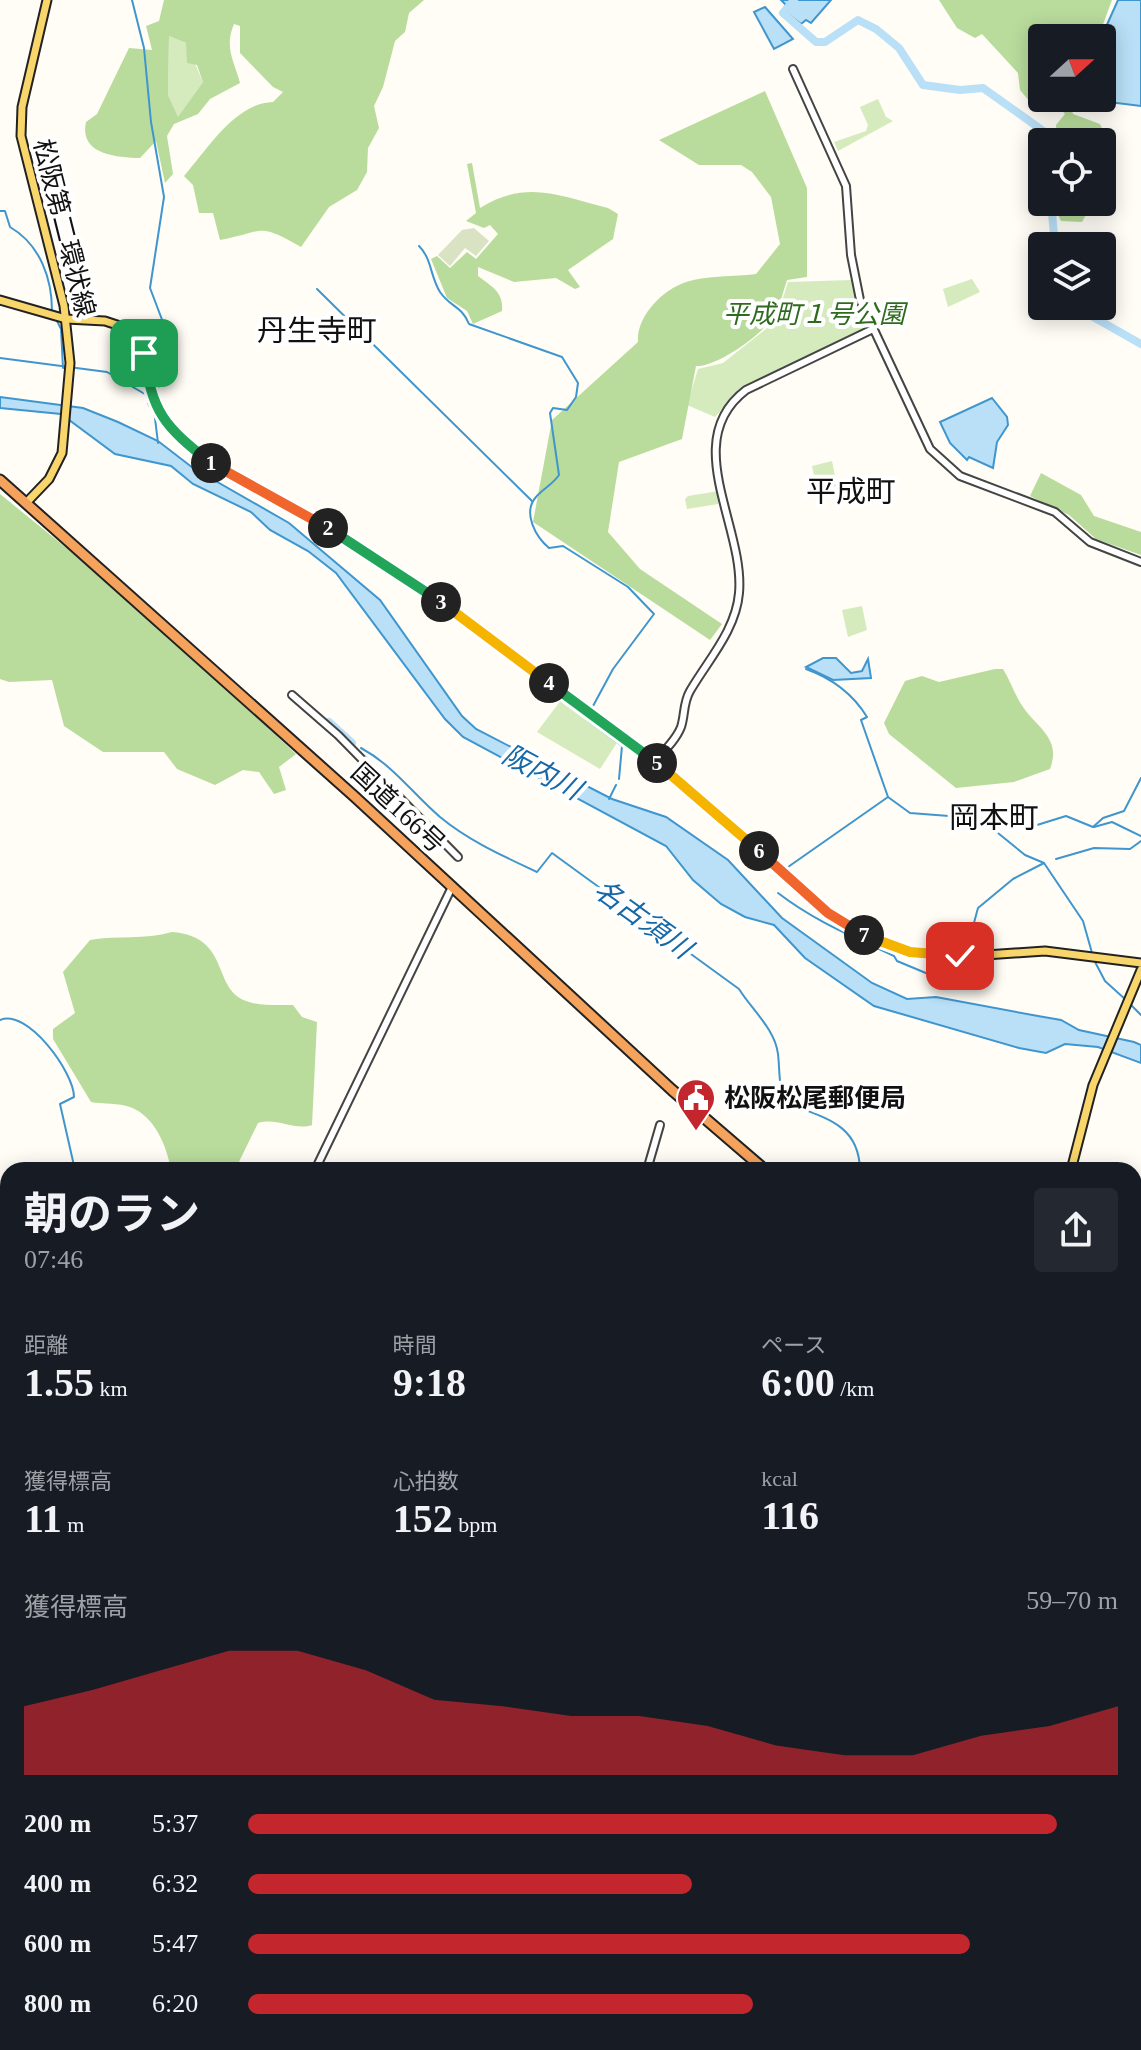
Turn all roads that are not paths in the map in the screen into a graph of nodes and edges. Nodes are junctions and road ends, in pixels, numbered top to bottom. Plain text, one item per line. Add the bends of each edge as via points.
1 (47, 0) edge
2 (793, 69) dead end
3 (0, 300) edge
4 (66, 319) junction
5 (873, 329) junction
6 (0, 480) edge
7 (27, 502) junction
8 (1141, 562) edge
9 (292, 695) dead end
10 (655, 761) junction
11 (458, 857) dead end
12 (451, 889) junction
13 (1141, 963) edge
14 (1141, 970) edge
15 (660, 1125) dead end
16 (319, 1162) edge
17 (649, 1162) edge
18 (755, 1162) edge
19 (1073, 1162) edge

1 - 4 main road, 松阪第二環状線 via 22,107 21,136
2 - 5 street via 843,175 854,279
3 - 4 main road
4 - 7 main road, 松阪第二環状線 via 70,363 64,445 58,466
4 - 10 main road via 105,321 129,329 144,353 148,386 162,418 213,465 317,521 423,589
5 - 8 street via 930,449 948,468 971,482 1055,512 1096,546
5 - 10 street via 746,390 720,421 715,453 738,570 737,607 688,695 679,732
6 - 7 highway, 国道166号
7 - 12 highway, 国道166号
9 - 11 street
10 - 13 main road via 843,924 899,949 963,956 1036,951
12 - 16 street
12 - 18 highway, 国道166号 via 671,1093
14 - 19 main road via 1093,1085
15 - 17 street

